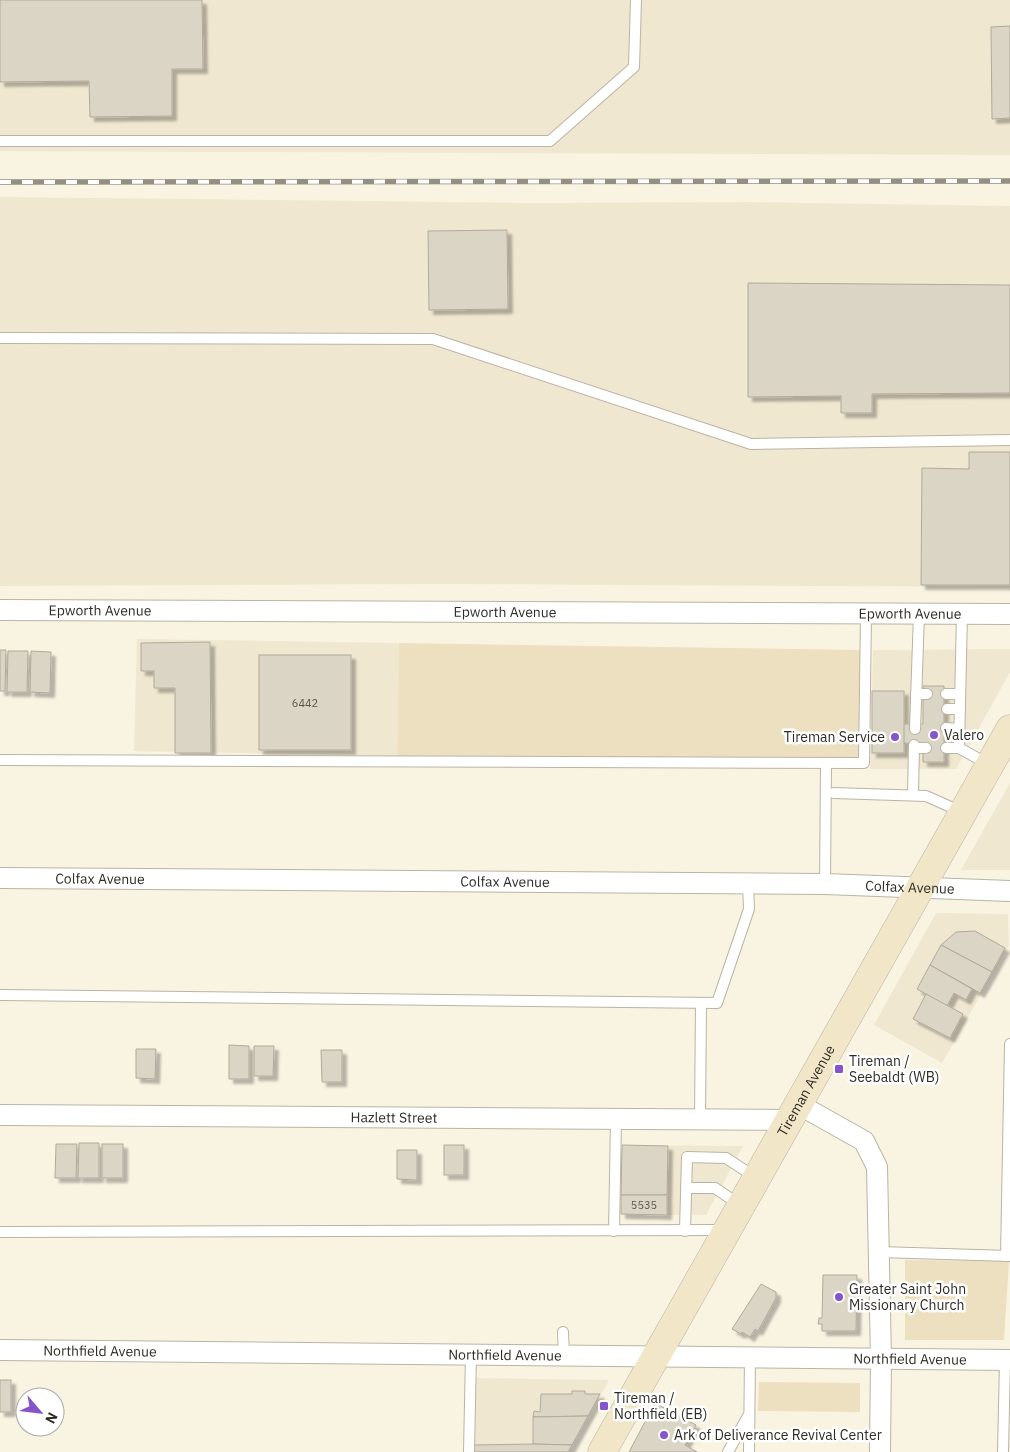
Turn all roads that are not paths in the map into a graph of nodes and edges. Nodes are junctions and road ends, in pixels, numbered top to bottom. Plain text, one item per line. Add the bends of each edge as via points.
1 (636, 0) edge
2 (0, 140) edge
3 (0, 338) edge
4 (1010, 440) edge
5 (0, 610) edge
6 (866, 614) junction
7 (918, 614) junction
8 (962, 614) junction
9 (1010, 614) edge
10 (946, 694) dead end
11 (960, 694) junction
12 (947, 709) dead end
13 (960, 709) junction
14 (919, 728) dead end
15 (946, 728) dead end
16 (959, 729) junction
17 (1010, 729) edge
18 (926, 748) dead end
19 (946, 748) dead end
20 (959, 748) junction
21 (0, 760) edge
22 (990, 764) junction
23 (826, 765) junction
24 (834, 794) dead end
25 (913, 795) junction
26 (962, 812) junction
27 (0, 878) edge
28 (748, 884) junction
29 (825, 884) junction
30 (919, 888) junction
31 (1010, 891) edge
32 (0, 996) edge
33 (701, 1003) junction
34 (1010, 1044) edge
35 (793, 1112) junction
36 (0, 1115) edge
37 (700, 1119) junction
38 (616, 1120) junction
39 (756, 1178) junction
40 (686, 1188) junction
41 (741, 1205) junction
42 (726, 1230) junction
43 (614, 1231) junction
44 (685, 1231) junction
45 (0, 1232) edge
46 (879, 1252) junction
47 (1008, 1256) edge
48 (563, 1332) dead end
49 (0, 1350) edge
50 (471, 1354) junction
51 (564, 1355) junction
52 (655, 1357) junction
53 (750, 1358) junction
54 (881, 1359) junction
55 (1007, 1360) edge
56 (749, 1413) junction
57 (470, 1452) edge
58 (602, 1452) edge
59 (728, 1452) edge
60 (749, 1452) edge
61 (880, 1452) edge
62 (1003, 1452) edge

1 - 2 lane via 634,67 550,141
3 - 4 lane via 433,339 751,444
5 - 6 street, Epworth Avenue
6 - 7 street, Epworth Avenue
6 - 23 lane via 864,763
7 - 8 street, Epworth Avenue
7 - 14 lane via 922,694
8 - 9 street, Epworth Avenue
8 - 11 lane
10 - 11 lane
11 - 13 lane
12 - 13 lane
13 - 16 lane
15 - 16 lane
16 - 20 lane
17 - 22 street, Tireman Avenue
18 - 25 lane via 914,747
19 - 20 lane
20 - 22 lane
21 - 23 lane
22 - 26 street, Tireman Avenue
23 - 29 lane
24 - 25 lane
25 - 26 lane via 926,796
26 - 30 street, Tireman Avenue
27 - 28 street, Colfax Avenue
28 - 29 street, Colfax Avenue
28 - 33 lane via 749,909 716,1003
29 - 30 street, Colfax Avenue
30 - 31 street, Colfax Avenue
30 - 35 street, Tireman Avenue
32 - 33 lane
33 - 37 lane
34 - 47 lane
35 - 37 street, Hazlett Street
35 - 39 street, Tireman Avenue
35 - 46 street via 864,1141 872,1153 877,1167
36 - 38 street, Hazlett Street
37 - 38 street, Hazlett Street
38 - 43 lane
39 - 40 lane via 726,1158 687,1157
39 - 41 street, Tireman Avenue
40 - 41 lane via 715,1188
40 - 44 lane
41 - 42 street, Tireman Avenue
42 - 44 lane
42 - 52 street, Tireman Avenue
43 - 44 lane
43 - 45 lane
46 - 47 lane
46 - 54 street
48 - 51 lane
49 - 50 street, Northfield Avenue
50 - 51 street, Northfield Avenue
50 - 57 lane
51 - 52 street, Northfield Avenue
52 - 53 street, Northfield Avenue
52 - 58 street, Tireman Avenue
53 - 54 street, Northfield Avenue
53 - 56 lane
54 - 55 street, Northfield Avenue
54 - 61 street
55 - 62 lane
56 - 59 lane
56 - 60 lane

